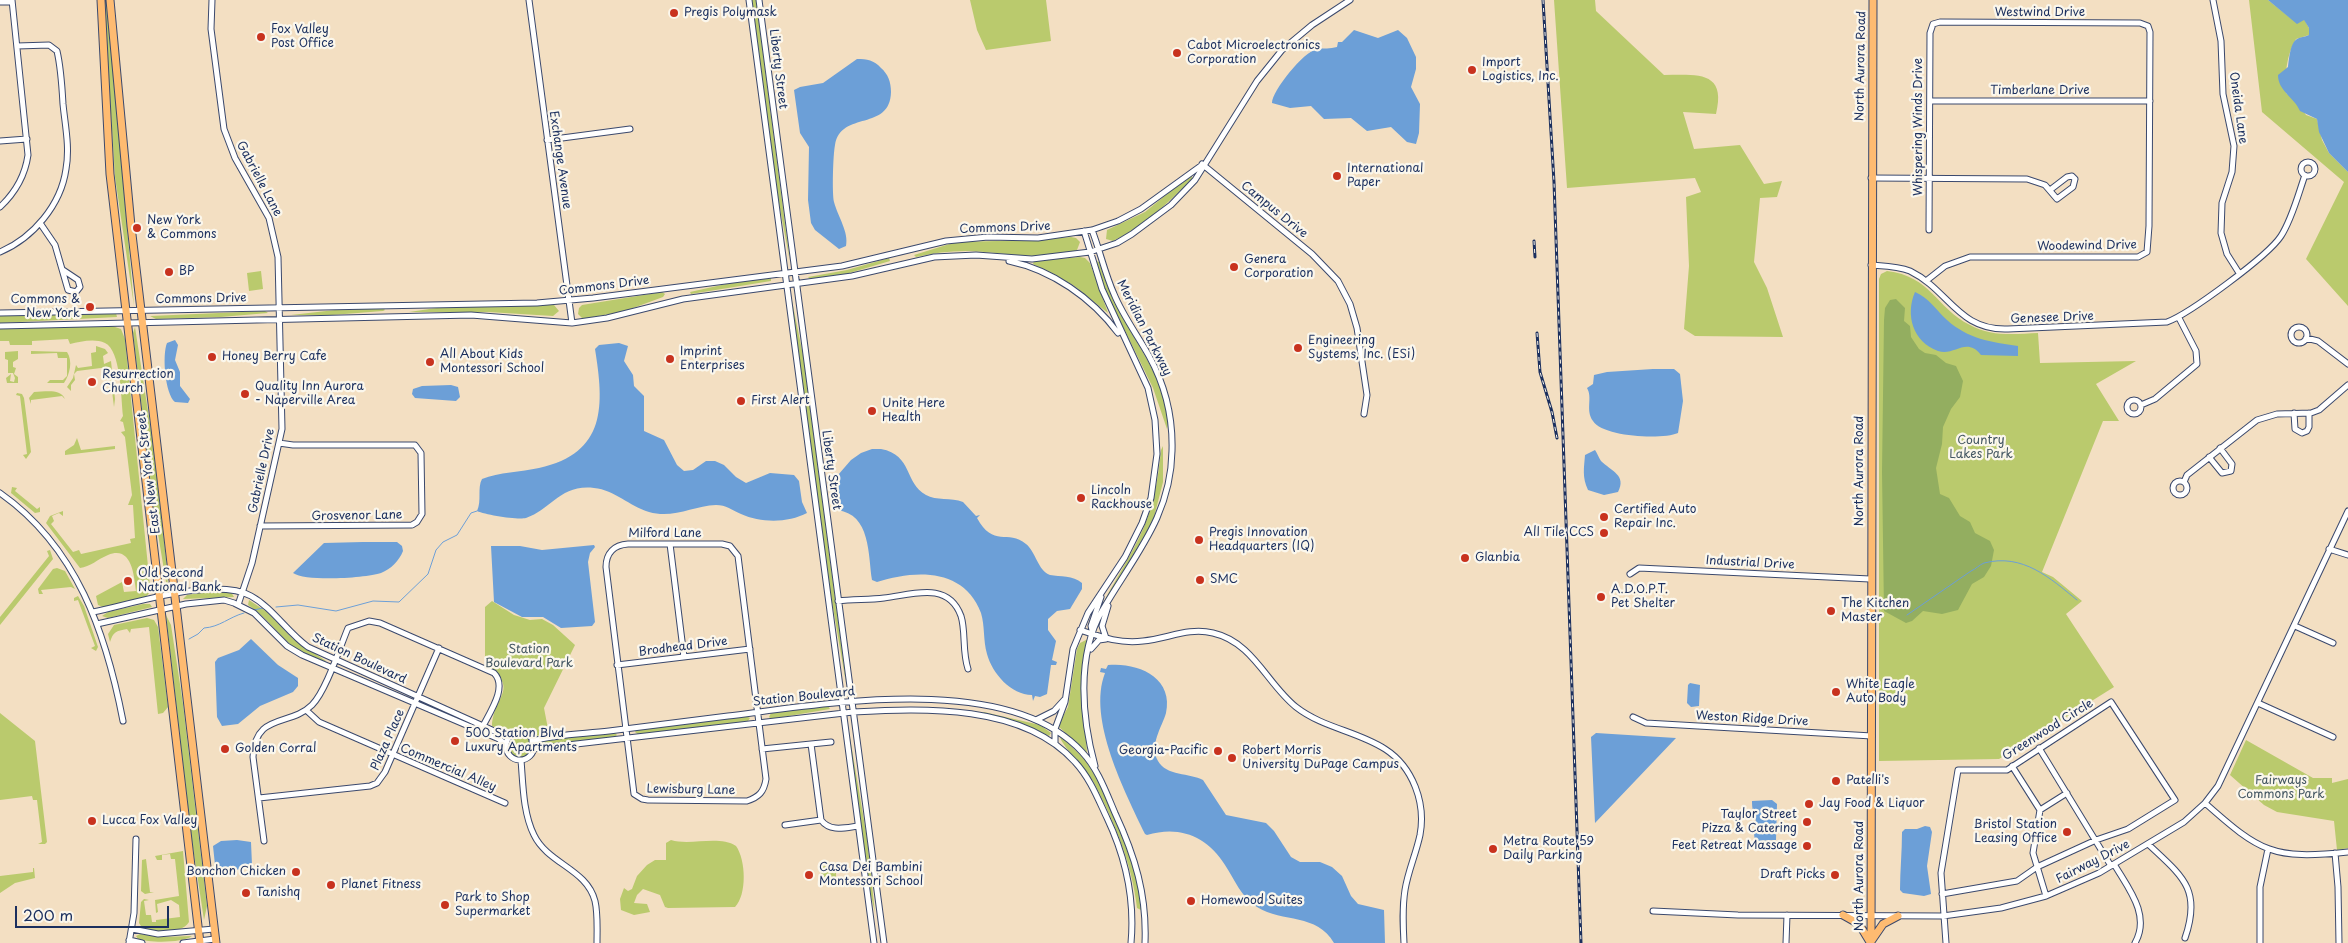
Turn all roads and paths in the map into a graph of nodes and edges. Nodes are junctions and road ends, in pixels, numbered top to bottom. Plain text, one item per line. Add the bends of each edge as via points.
1 (101, 0) edge
2 (110, 0) edge
3 (212, 0) edge
4 (528, 0) edge
5 (749, 0) edge
6 (759, 0) edge
7 (1873, 0) edge
8 (2212, 0) edge
9 (12, 1) edge
10 (1350, 1) edge
11 (0, 2) edge
12 (1933, 24) joint
13 (2148, 26) joint
14 (16, 46) junction
15 (1930, 100) junction
16 (2150, 101) junction
17 (630, 129) dead end
18 (27, 139) junction
19 (547, 140) junction
20 (0, 141) edge
21 (1202, 164) junction
22 (2305, 175) dead end
23 (1871, 178) junction
24 (1929, 179) junction
25 (2050, 190) junction
26 (0, 207) edge
27 (40, 223) junction
28 (1092, 230) junction
29 (1929, 230) dead end
30 (1084, 231) junction
31 (1099, 250) junction
32 (0, 252) edge
33 (1090, 252) junction
34 (991, 256) junction
35 (1872, 265) junction
36 (63, 270) dead end
37 (794, 272) junction
38 (785, 273) junction
39 (2239, 273) junction
40 (1926, 281) junction
41 (796, 284) junction
42 (786, 285) junction
43 (569, 301) junction
44 (280, 308) junction
45 (125, 310) junction
46 (141, 310) junction
47 (0, 313) edge
48 (2179, 318) junction
49 (280, 319) junction
50 (143, 322) junction
51 (572, 322) junction
52 (127, 323) junction
53 (0, 326) edge
54 (2306, 338) dead end
55 (1127, 345) junction
56 (2348, 364) edge
57 (2348, 385) edge
58 (2141, 405) dead end
59 (2294, 413) junction
60 (2309, 413) junction
61 (1364, 414) dead end
62 (279, 443) junction
63 (2220, 448) junction
64 (2209, 457) junction
65 (2184, 482) dead end
66 (0, 493) edge
67 (2348, 511) edge
68 (260, 526) junction
69 (670, 544) junction
70 (2330, 549) junction
71 (2348, 555) edge
72 (1630, 574) dead end
73 (1870, 579) junction
74 (243, 592) junction
75 (175, 594) junction
76 (1102, 594) junction
77 (160, 598) junction
78 (838, 600) junction
79 (1109, 601) junction
80 (238, 605) junction
81 (176, 607) junction
82 (161, 611) junction
83 (93, 612) junction
84 (97, 624) junction
85 (2295, 626) junction
86 (1080, 630) junction
87 (1093, 634) junction
88 (1106, 638) junction
89 (2333, 643) dead end
90 (439, 648) junction
91 (750, 649) junction
92 (684, 657) junction
93 (334, 661) junction
94 (1087, 663) junction
95 (617, 665) junction
96 (332, 667) junction
97 (968, 669) dead end
98 (375, 679) junction
99 (372, 685) junction
100 (1066, 694) junction
101 (418, 698) junction
102 (851, 701) junction
103 (841, 702) junction
104 (2258, 703) junction
105 (415, 704) junction
106 (306, 710) junction
107 (758, 712) junction
108 (853, 712) junction
109 (842, 713) junction
110 (459, 715) junction
111 (1633, 717) dead end
112 (1036, 720) junction
113 (123, 721) dead end
114 (456, 721) junction
115 (759, 724) junction
116 (483, 726) junction
117 (625, 729) junction
118 (1054, 729) junction
119 (480, 732) junction
120 (510, 736) junction
121 (1872, 736) junction
122 (2333, 737) dead end
123 (626, 739) junction
124 (532, 741) junction
125 (831, 742) dead end
126 (811, 744) junction
127 (1055, 744) junction
128 (506, 745) junction
129 (2039, 748) junction
130 (533, 749) junction
131 (762, 749) junction
132 (393, 756) junction
133 (520, 760) junction
134 (2012, 766) junction
135 (1096, 772) junction
136 (2067, 793) junction
137 (259, 798) junction
138 (505, 803) dead end
139 (2204, 803) junction
140 (2040, 810) junction
141 (821, 820) junction
142 (785, 825) dead end
143 (858, 826) junction
144 (136, 839) dead end
145 (2096, 840) junction
146 (264, 841) dead end
147 (2148, 844) junction
148 (2268, 849) junction
149 (2348, 852) edge
150 (2334, 853) junction
151 (2112, 865) junction
152 (2037, 867) junction
153 (1942, 894) junction
154 (2046, 896) junction
155 (1653, 911) dead end
156 (1787, 915) junction
157 (1843, 915) junction
158 (1871, 915) junction
159 (1898, 916) junction
160 (1943, 916) junction
161 (132, 929) junction
162 (214, 929) junction
163 (198, 930) junction
164 (2185, 938) dead end
165 (215, 941) edge
166 (129, 942) edge
167 (200, 942) edge
168 (142, 943) edge
169 (183, 943) edge
170 (597, 943) edge
171 (874, 943) edge
172 (884, 943) edge
173 (1130, 943) edge
174 (1145, 943) edge
175 (1404, 943) edge
176 (1786, 943) edge
177 (1871, 943) edge
178 (1946, 943) edge
179 (2135, 943) edge
180 (2260, 943) edge
181 (2339, 943) edge

1 - 45 main road, East New York Street via 110,174
2 - 46 main road, East New York Street
3 - 44 street, Gabrielle Lane via 211,29 224,130 273,230 278,257
4 - 19 street, Exchange Avenue
5 - 38 street, Liberty Street
6 - 37 street, Liberty Street
7 - 23 main road, North Aurora Road
8 - 39 street, Oneida Lane via 2221,41 2223,94 2234,146 2232,172 2222,203 2221,233 2227,254
9 - 11 street
9 - 14 street
10 - 21 street via 1312,25 1282,50 1257,81
12 - 13 street, Westwind Drive via 2140,23
12 - 15 street, Whispering Winds Drive via 1930,30
13 - 16 street, Woodewind Drive
14 - 18 street
14 - 27 street via 49,45 58,56 67,168 58,196
15 - 16 street, Timberlane Drive
15 - 24 street, Whispering Winds Drive
16 - 40 street, Woodewind Drive via 2149,244 2144,255 1970,257 1944,266
17 - 19 street
18 - 20 street
18 - 26 street via 28,156 21,180
19 - 43 street, Exchange Avenue
21 - 28 street, Commons Drive via 1141,209
21 - 31 street, Commons Drive via 1195,180 1171,204 1132,234
21 - 61 street, Campus Drive via 1312,254 1338,281 1350,304 1356,328 1367,395
22 - 39 street, Genesee Drive via 2280,237 2267,252
23 - 24 street
23 - 35 main road, North Aurora Road
24 - 25 street via 2027,179 2037,181
24 - 29 street, Whispering Winds Drive
25 - 25 street via 2058,199 2073,187 2076,179 2067,176
27 - 32 street
27 - 36 street via 55,244
28 - 30 street, Commons Drive
28 - 31 street, Meridian Parkway
30 - 33 street, Meridian Parkway
30 - 37 street, Commons Drive via 1038,238 988,237 946,241 850,264
31 - 33 street, Commons Drive
31 - 79 street, Meridian Parkway via 1113,293 1158,375 1167,402 1172,437 1169,481 1158,519
33 - 34 street, Commons Drive via 1032,259
33 - 55 street, Meridian Parkway
34 - 41 street, Commons Drive via 934,256 870,272
34 - 55 street via 1031,267 1073,289 1108,320
35 - 40 street, Genesee Drive via 1905,269
35 - 73 main road, North Aurora Road
37 - 38 street, Commons Drive
37 - 41 street, Liberty Street
38 - 42 street, Liberty Street
38 - 43 street, Commons Drive
39 - 48 street, Genesee Drive
40 - 48 street, Genesee Drive via 1963,316 1998,330 2147,324
41 - 42 street, Commons Drive
41 - 78 street, Liberty Street
42 - 51 street, Commons Drive via 683,299 607,318
42 - 103 street, Liberty Street
43 - 44 street, Commons Drive
43 - 51 street, Exchange Avenue
44 - 46 street, Commons Drive
44 - 49 street, Gabrielle Drive
45 - 46 street, Commons Drive
45 - 47 street, Commons Drive
45 - 52 main road, East New York Street
46 - 50 main road, East New York Street
48 - 58 street via 2196,351 2197,364 2155,399
49 - 50 street, Commons Drive
49 - 51 street, Commons Drive via 471,315
49 - 62 street, Gabrielle Drive via 282,419
50 - 52 street, Commons Drive
50 - 75 main road, East New York Street
52 - 53 street, Commons Drive
52 - 77 main road, East New York Street
54 - 56 street via 2318,341
55 - 76 street, Meridian Parkway via 1151,399 1157,438 1156,469 1142,524
57 - 60 street via 2324,407
59 - 60 street
59 - 60 street via 2295,429 2302,433 2309,427
59 - 63 street via 2257,420
62 - 68 street, Gabrielle Drive
62 - 68 street, Grosvenor Lane via 415,445 421,453 422,514 412,525
63 - 64 street
63 - 64 street via 2232,464 2231,471 2222,473
64 - 65 street via 2187,475
66 - 83 street via 26,513 57,547
67 - 70 street, Fairway Drive
68 - 74 street, Gabrielle Drive
69 - 91 street, Milford Lane via 722,544 735,550 740,562
69 - 92 street
69 - 95 street, Milford Lane via 622,544 613,548 607,557
70 - 71 street
70 - 85 street, Fairway Drive
72 - 73 street, Industrial Drive via 1639,568
73 - 121 main road, North Aurora Road
74 - 75 street, Station Boulevard via 217,588
74 - 80 street, Gabrielle Drive
74 - 93 street, Station Boulevard via 270,611 294,638
75 - 77 street, Station Boulevard
75 - 81 main road, East New York Street
76 - 86 street, Meridian Parkway
76 - 87 street, Meridian Parkway via 1091,626
77 - 82 main road, East New York Street
77 - 83 street, Station Boulevard
78 - 97 street via 882,599 925,591 945,596 956,605 962,621 963,652
78 - 102 street, Liberty Street
79 - 87 street, Meridian Parkway
79 - 88 street, Meridian Parkway via 1102,626
80 - 81 street, Station Boulevard via 215,600
80 - 96 street, Station Boulevard via 254,613 293,650
81 - 82 street, Station Boulevard
81 - 162 main road, East New York Street
82 - 84 street, Station Boulevard
82 - 163 main road, East New York Street
83 - 84 street
84 - 113 street
85 - 89 street
85 - 104 street, Fairway Drive
86 - 87 street
86 - 100 street, Meridian Parkway via 1069,667
87 - 88 street
87 - 94 street, Meridian Parkway
88 - 94 street, Meridian Parkway via 1094,645
88 - 175 street via 1141,642 1195,631 1224,636 1249,653 1284,697 1303,712 1374,742 1395,757 1410,776 1418,794 1421,816 1404,896
90 - 93 street via 369,621 348,628
90 - 101 street, Plaza Place
90 - 116 street via 490,670 499,679 498,693
91 - 92 street, Brodhead Drive
91 - 107 street, Milford Lane
92 - 95 street, Brodhead Drive
93 - 96 street
93 - 98 street, Station Boulevard
94 - 135 street, Meridian Parkway via 1084,720
95 - 117 street, Milford Lane
96 - 99 street, Station Boulevard
96 - 106 street via 319,695
98 - 99 street
98 - 101 street, Station Boulevard
99 - 105 street, Station Boulevard
100 - 112 street via 1054,711
100 - 118 street, Meridian Parkway via 1064,708
101 - 105 street, Plaza Place
101 - 110 street, Station Boulevard
102 - 103 street, Station Boulevard
102 - 108 street, Liberty Street
102 - 112 street, Station Boulevard via 957,701
103 - 107 street, Station Boulevard
103 - 109 street, Liberty Street
104 - 122 street
104 - 139 street, Fairway Drive via 2227,769
105 - 114 street, Station Boulevard
105 - 132 street, Plaza Place
106 - 132 street, Commercial Alley via 318,722
106 - 137 street via 268,725 257,737 253,756
107 - 115 street, Milford Lane
107 - 117 street, Station Boulevard
108 - 109 street, Station Boulevard
108 - 127 street, Station Boulevard via 968,713 1028,729
108 - 172 street, Liberty Street
109 - 115 street, Station Boulevard
109 - 143 street, Liberty Street
110 - 114 street
110 - 116 street, Station Boulevard
111 - 121 street, Weston Ridge Drive via 1646,723
112 - 118 street, Meridian Parkway
114 - 119 street, Station Boulevard
115 - 123 street, Station Boulevard
115 - 131 street, Lewisburg Lane
116 - 119 street
116 - 120 street, Station Boulevard
117 - 123 street, Lewisburg Lane
117 - 124 street, Station Boulevard
118 - 127 street, Meridian Parkway
118 - 135 street, Meridian Parkway via 1083,752
119 - 128 street, Station Boulevard
120 - 124 street via 523,733
120 - 128 street
121 - 158 main road, North Aurora Road
123 - 130 street, Station Boulevard
123 - 131 street, Lewisburg Lane via 634,794 642,800 754,798 765,787
124 - 130 street
125 - 126 street
126 - 131 street
126 - 141 street
127 - 173 street via 1088,778 1118,841 1130,892
128 - 133 street via 510,756
129 - 134 street, Greenwood Circle
129 - 136 street
129 - 145 street, Greenwood Circle via 2112,702 2175,800 2128,829
130 - 133 street via 529,756
132 - 137 street, Plaza Place via 381,779 370,786
132 - 138 street, Commercial Alley
133 - 170 street via 527,813 534,836 546,853 578,875 590,888 596,908
134 - 140 street
134 - 153 street, Greenwood Circle via 2006,770 1958,770 1941,873
135 - 174 street, Meridian Parkway via 1139,870
136 - 140 street
136 - 145 street
137 - 146 street
139 - 147 street, Fairway Drive via 2184,822
139 - 148 street via 2240,834
140 - 152 street via 2033,853
141 - 142 street
141 - 143 street via 831,828
143 - 171 street, Liberty Street
144 - 161 street
145 - 151 street
145 - 152 street, Greenwood Circle
147 - 151 street, Fairway Drive
147 - 164 street via 2188,886 2191,922
148 - 150 street via 2303,856
148 - 180 street via 2260,888
149 - 150 street
150 - 181 street
151 - 154 street, Fairway Drive
151 - 179 street via 2140,914 2141,928
152 - 153 street, Greenwood Circle via 2017,881
152 - 154 street
153 - 160 street, Greenwood Circle
154 - 160 street, Fairway Drive via 2000,908
155 - 156 street, Fairway Drive
156 - 157 street, Fairway Drive
156 - 176 street
157 - 158 street, Fairway Drive
157 - 177 main road via 1859,924
158 - 159 street, Fairway Drive
158 - 177 main road, North Aurora Road
159 - 160 street, Fairway Drive
159 - 177 main road via 1883,924
160 - 178 street, Greenwood Circle
161 - 163 street via 158,934
161 - 166 street
162 - 163 street
162 - 165 main road, East New York Street
163 - 167 main road, East New York Street
165 - 167 street
166 - 168 street
167 - 169 street

